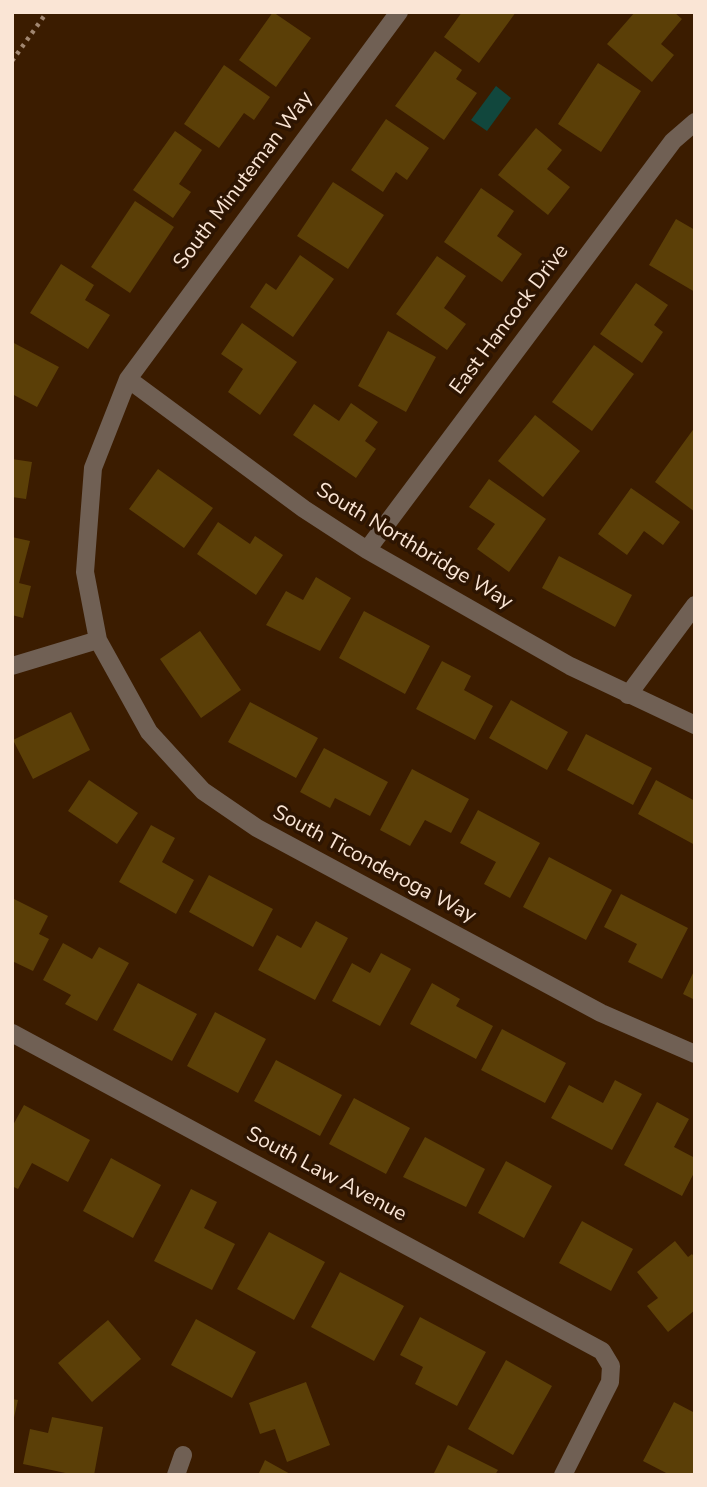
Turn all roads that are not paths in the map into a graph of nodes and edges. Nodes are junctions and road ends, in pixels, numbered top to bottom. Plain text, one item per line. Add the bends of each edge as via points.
1 (399, 12) edge
2 (695, 122) edge
3 (128, 379) junction
4 (367, 550) junction
5 (695, 605) edge
6 (97, 640) junction
7 (12, 666) edge
8 (628, 695) junction
9 (695, 725) edge
10 (12, 1033) edge
11 (695, 1054) edge
12 (183, 1455) dead end
13 (176, 1475) edge
14 (563, 1475) edge

1 - 3 street, South Minuteman Way
2 - 4 street, East Hancock Drive via 673,141
3 - 4 street, South Northbridge Way
3 - 6 street, South Ticonderoga Way via 93,468 85,572
4 - 8 street, South Northbridge Way
5 - 8 street
6 - 7 street
6 - 11 street, South Ticonderoga Way via 149,732 203,791 246,821 601,1013
8 - 9 street, South Northbridge Way
10 - 14 street, South Law Avenue via 602,1351 611,1366 604,1398
12 - 13 street

